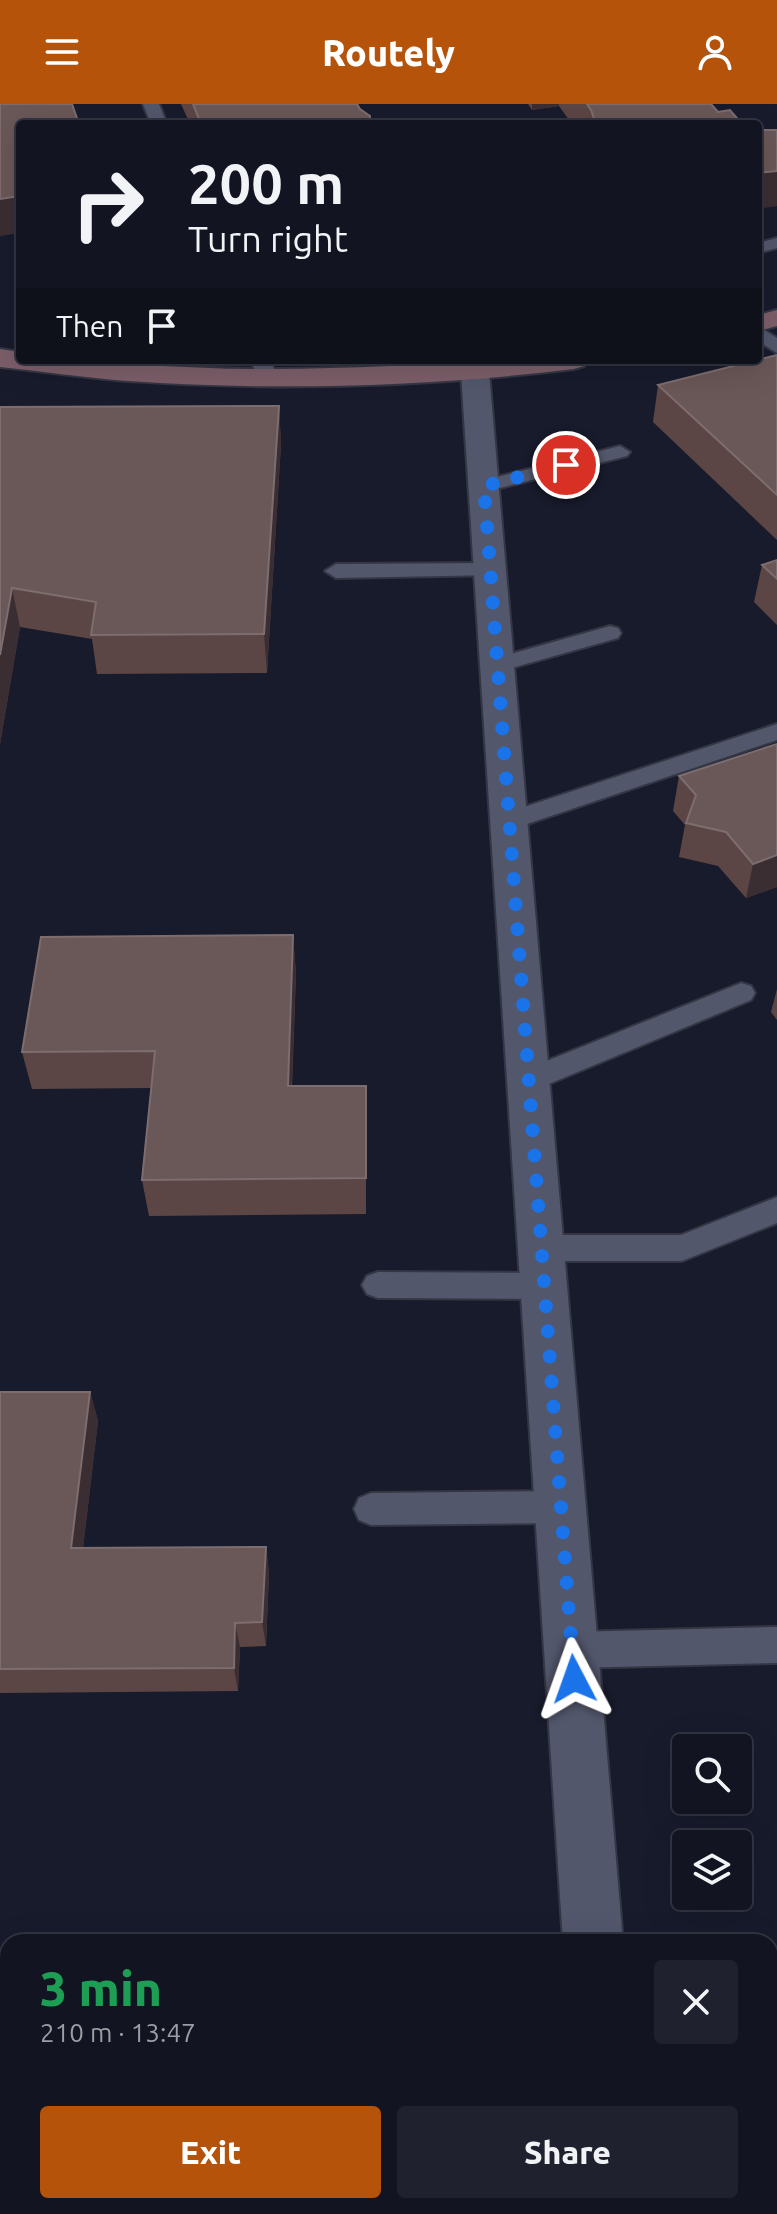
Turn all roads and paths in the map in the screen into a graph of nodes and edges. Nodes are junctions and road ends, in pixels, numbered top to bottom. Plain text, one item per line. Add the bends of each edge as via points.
1 (54, 364) edge
2 (541, 364) edge
3 (264, 369) edge
4 (475, 372) junction
5 (620, 452) dead end
6 (484, 486) junction
7 (490, 570) junction
8 (336, 571) dead end
9 (610, 633) dead end
10 (497, 665) junction
11 (777, 732) edge
12 (509, 821) junction
13 (741, 993) dead end
14 (529, 1080) junction
15 (777, 1210) edge
16 (543, 1267) junction
17 (378, 1285) dead end
18 (561, 1507) junction
19 (371, 1509) dead end
20 (777, 1645) edge
21 (572, 1650) junction
22 (592, 1934) edge

1 - 3 street via 126,372
2 - 4 street
3 - 4 street
4 - 6 street
5 - 6 lane
6 - 7 street
7 - 8 lane
7 - 10 street
9 - 10 lane
10 - 12 street
11 - 12 lane
12 - 14 street
13 - 14 lane
14 - 16 street
15 - 16 lane via 682,1248
16 - 17 lane
16 - 18 street
18 - 19 lane
18 - 21 street
20 - 21 lane
21 - 22 street

